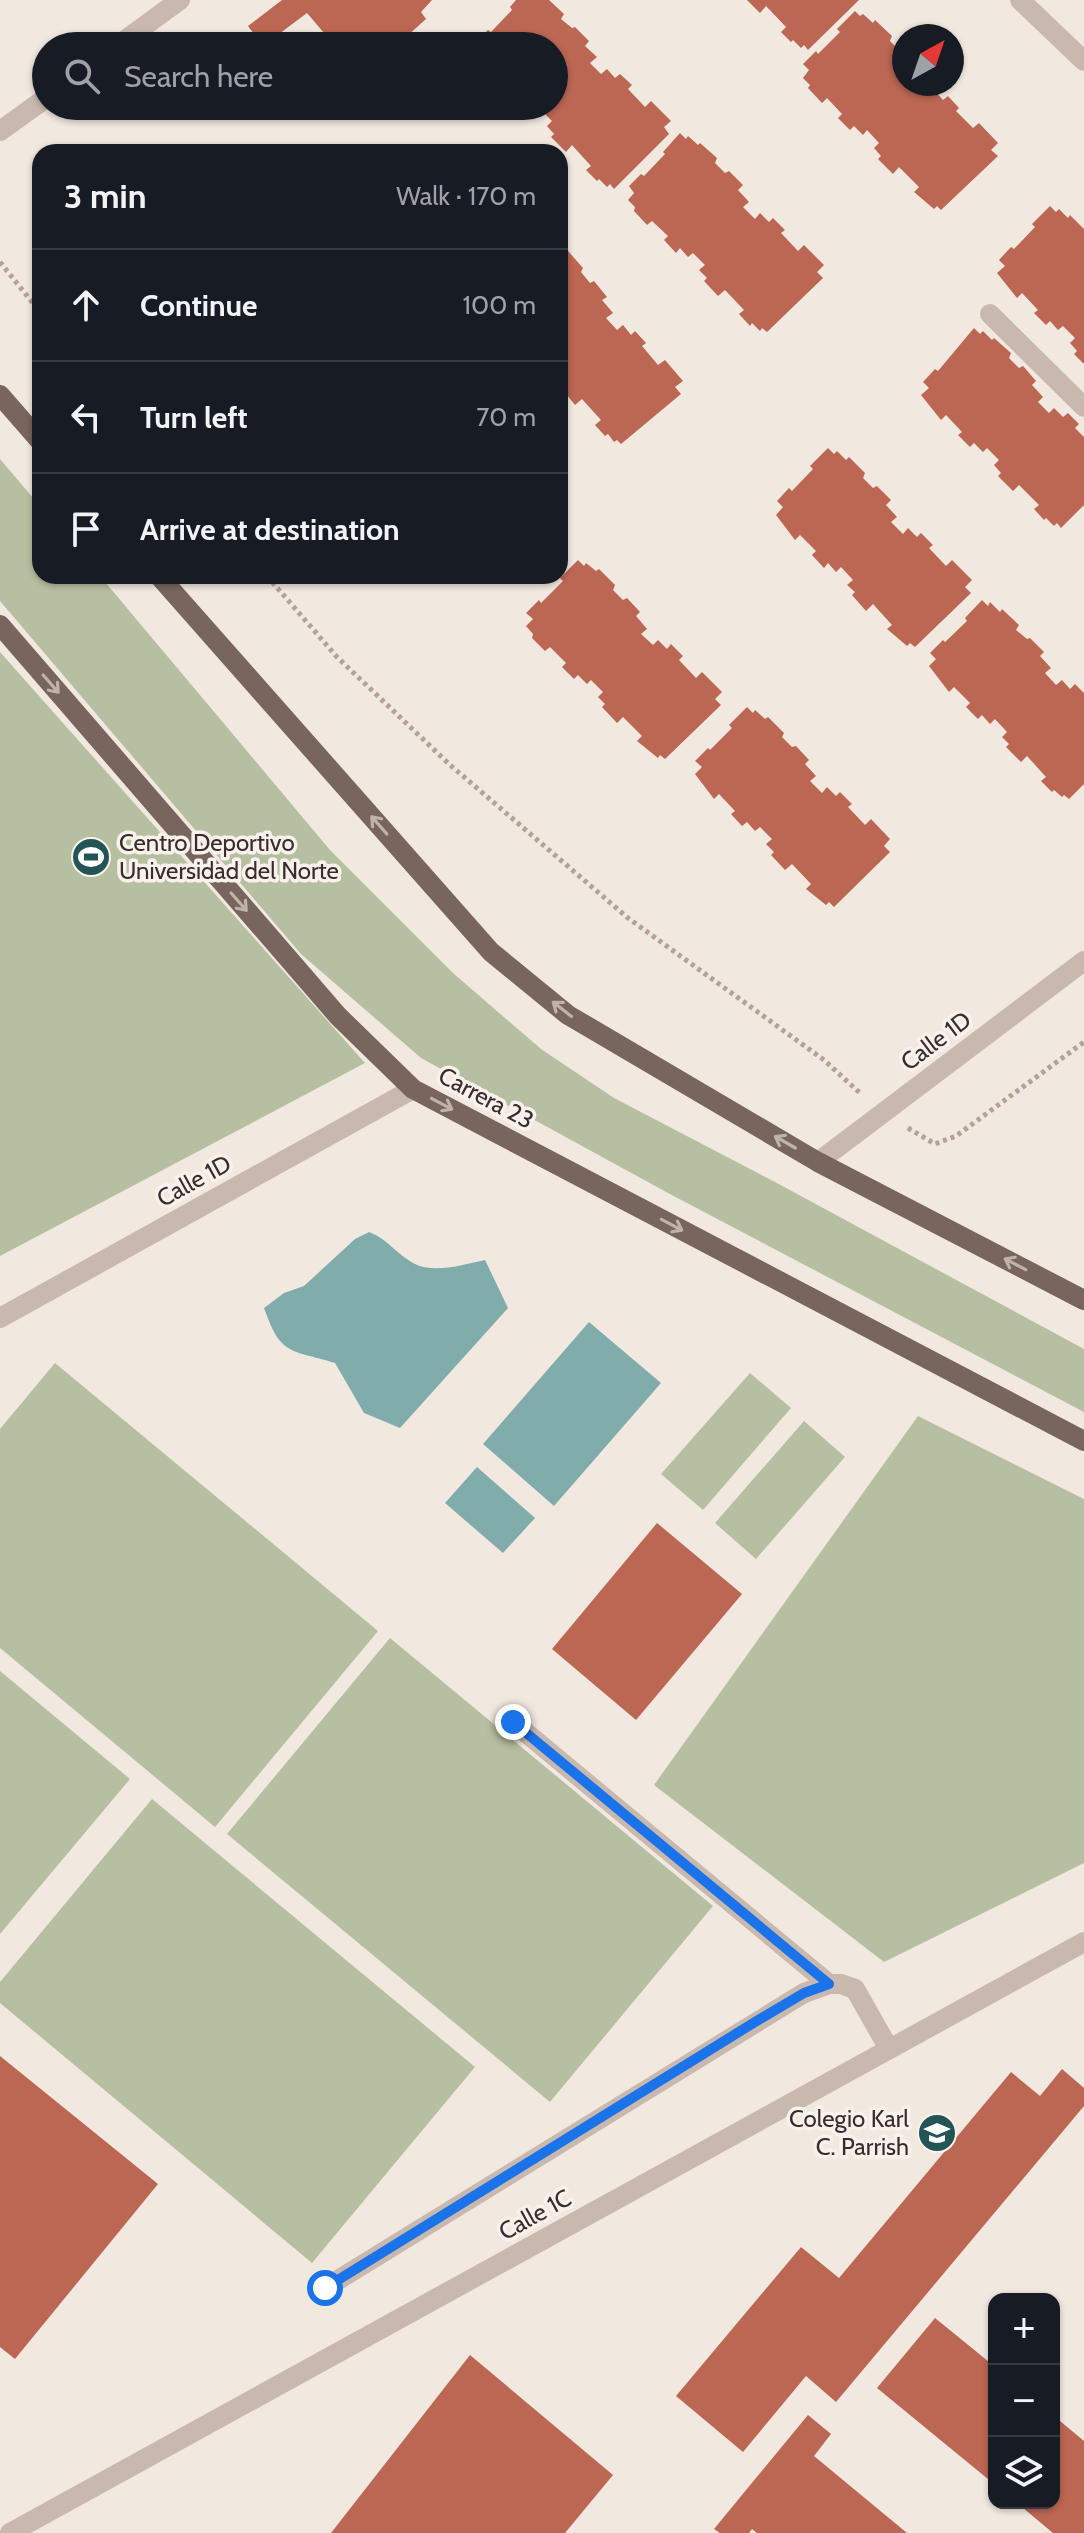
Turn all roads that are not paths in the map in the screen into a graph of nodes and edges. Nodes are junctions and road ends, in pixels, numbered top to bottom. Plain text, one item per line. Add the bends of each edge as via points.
1 (180, 0) edge
2 (1020, 0) edge
3 (136, 32) edge
4 (1084, 61) edge
5 (32, 108) edge
6 (0, 131) edge
7 (990, 314) dead end
8 (0, 395) edge
9 (1084, 407) edge
10 (32, 432) edge
11 (166, 584) edge
12 (0, 625) edge
13 (1084, 961) edge
14 (413, 1089) junction
15 (818, 1162) junction
16 (1084, 1300) edge
17 (0, 1318) edge
18 (1084, 1441) edge
19 (513, 1722) dead end
20 (1084, 1942) edge
21 (829, 1984) junction
22 (889, 2049) junction
23 (325, 2288) dead end
24 (10, 2533) edge

1 - 3 street
2 - 4 street
5 - 6 street
7 - 9 street
8 - 10 main road
15 -> 11 main road via 568,1015 491,952
12 -> 14 main road, Carrera 23 via 338,1016
13 - 15 street, Calle 1D
14 - 17 street, Calle 1D
14 -> 18 main road, Carrera 23
16 -> 15 main road
19 - 21 street
20 - 22 street, Calle 1C
21 - 22 street via 855,1989
21 - 23 street via 755,2022
22 - 24 street, Calle 1C

